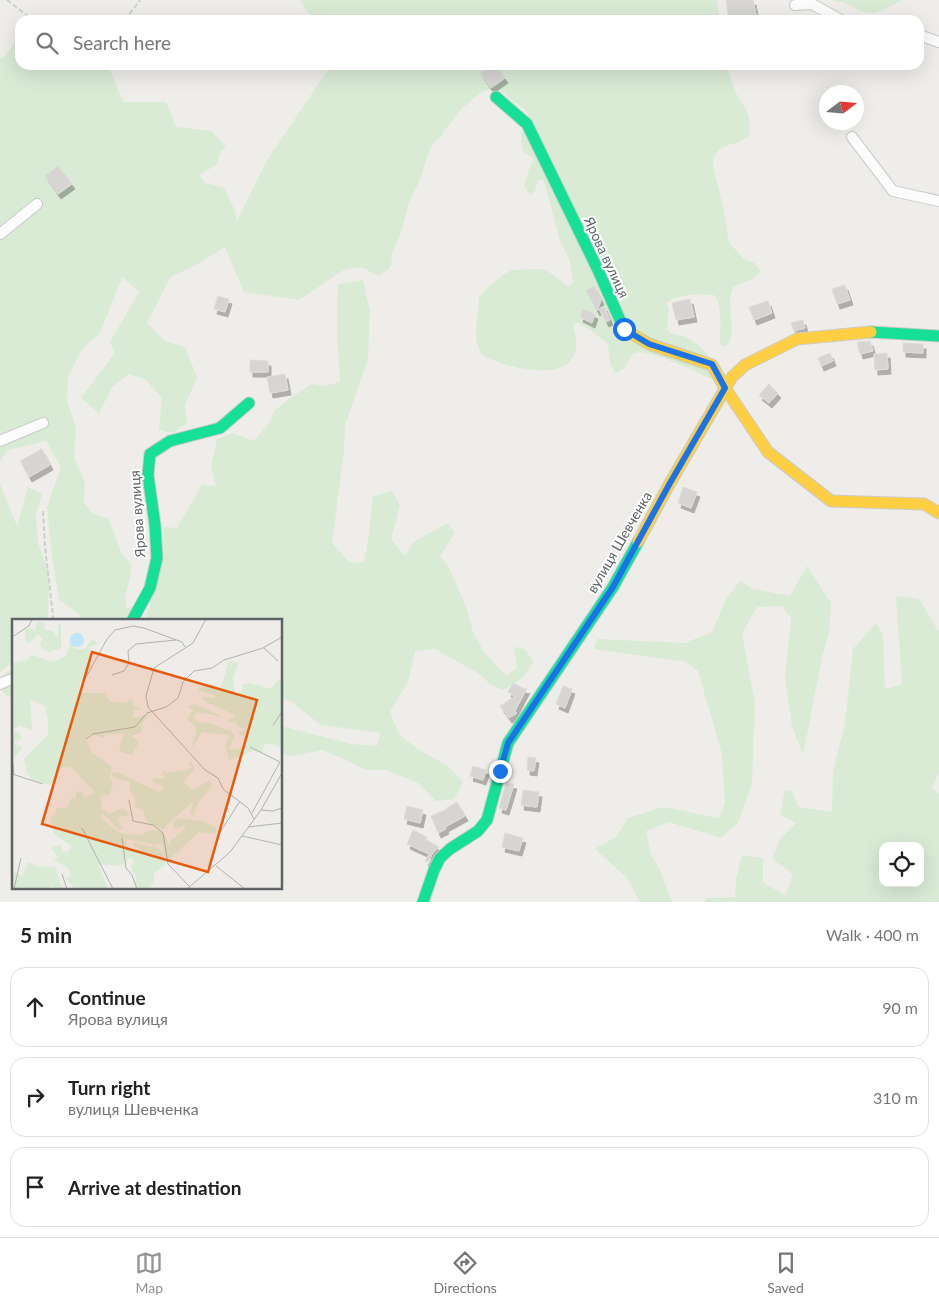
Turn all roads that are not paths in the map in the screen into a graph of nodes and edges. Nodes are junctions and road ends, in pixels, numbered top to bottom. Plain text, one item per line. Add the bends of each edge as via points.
1 (795, 5) dead end
2 (832, 15) edge
3 (924, 37) edge
4 (939, 42) edge
5 (496, 97) dead end
6 (852, 137) dead end
7 (939, 201) edge
8 (37, 204) dead end
9 (0, 234) edge
10 (939, 336) edge
11 (725, 388) junction
12 (249, 403) dead end
13 (44, 423) dead end
14 (0, 441) edge
15 (939, 513) edge
16 (133, 619) edge
17 (12, 679) edge
18 (0, 684) edge
19 (423, 902) edge

1 - 2 street via 812,4
3 - 4 street
5 - 11 street, Ярова вулиця via 526,124 624,329 649,344 712,364
6 - 7 street via 893,191
8 - 9 street
10 - 11 street, вулиця Шевченка via 871,332 797,338 745,365
11 - 15 street, Ярова вулиця via 768,452 831,501 924,504
11 - 19 street, вулиця Шевченка via 613,587 508,743 487,820 478,831 440,858
12 - 16 street, Ярова вулиця via 220,428 170,441 150,454 148,475 156,558 150,588
13 - 14 street
17 - 18 street

